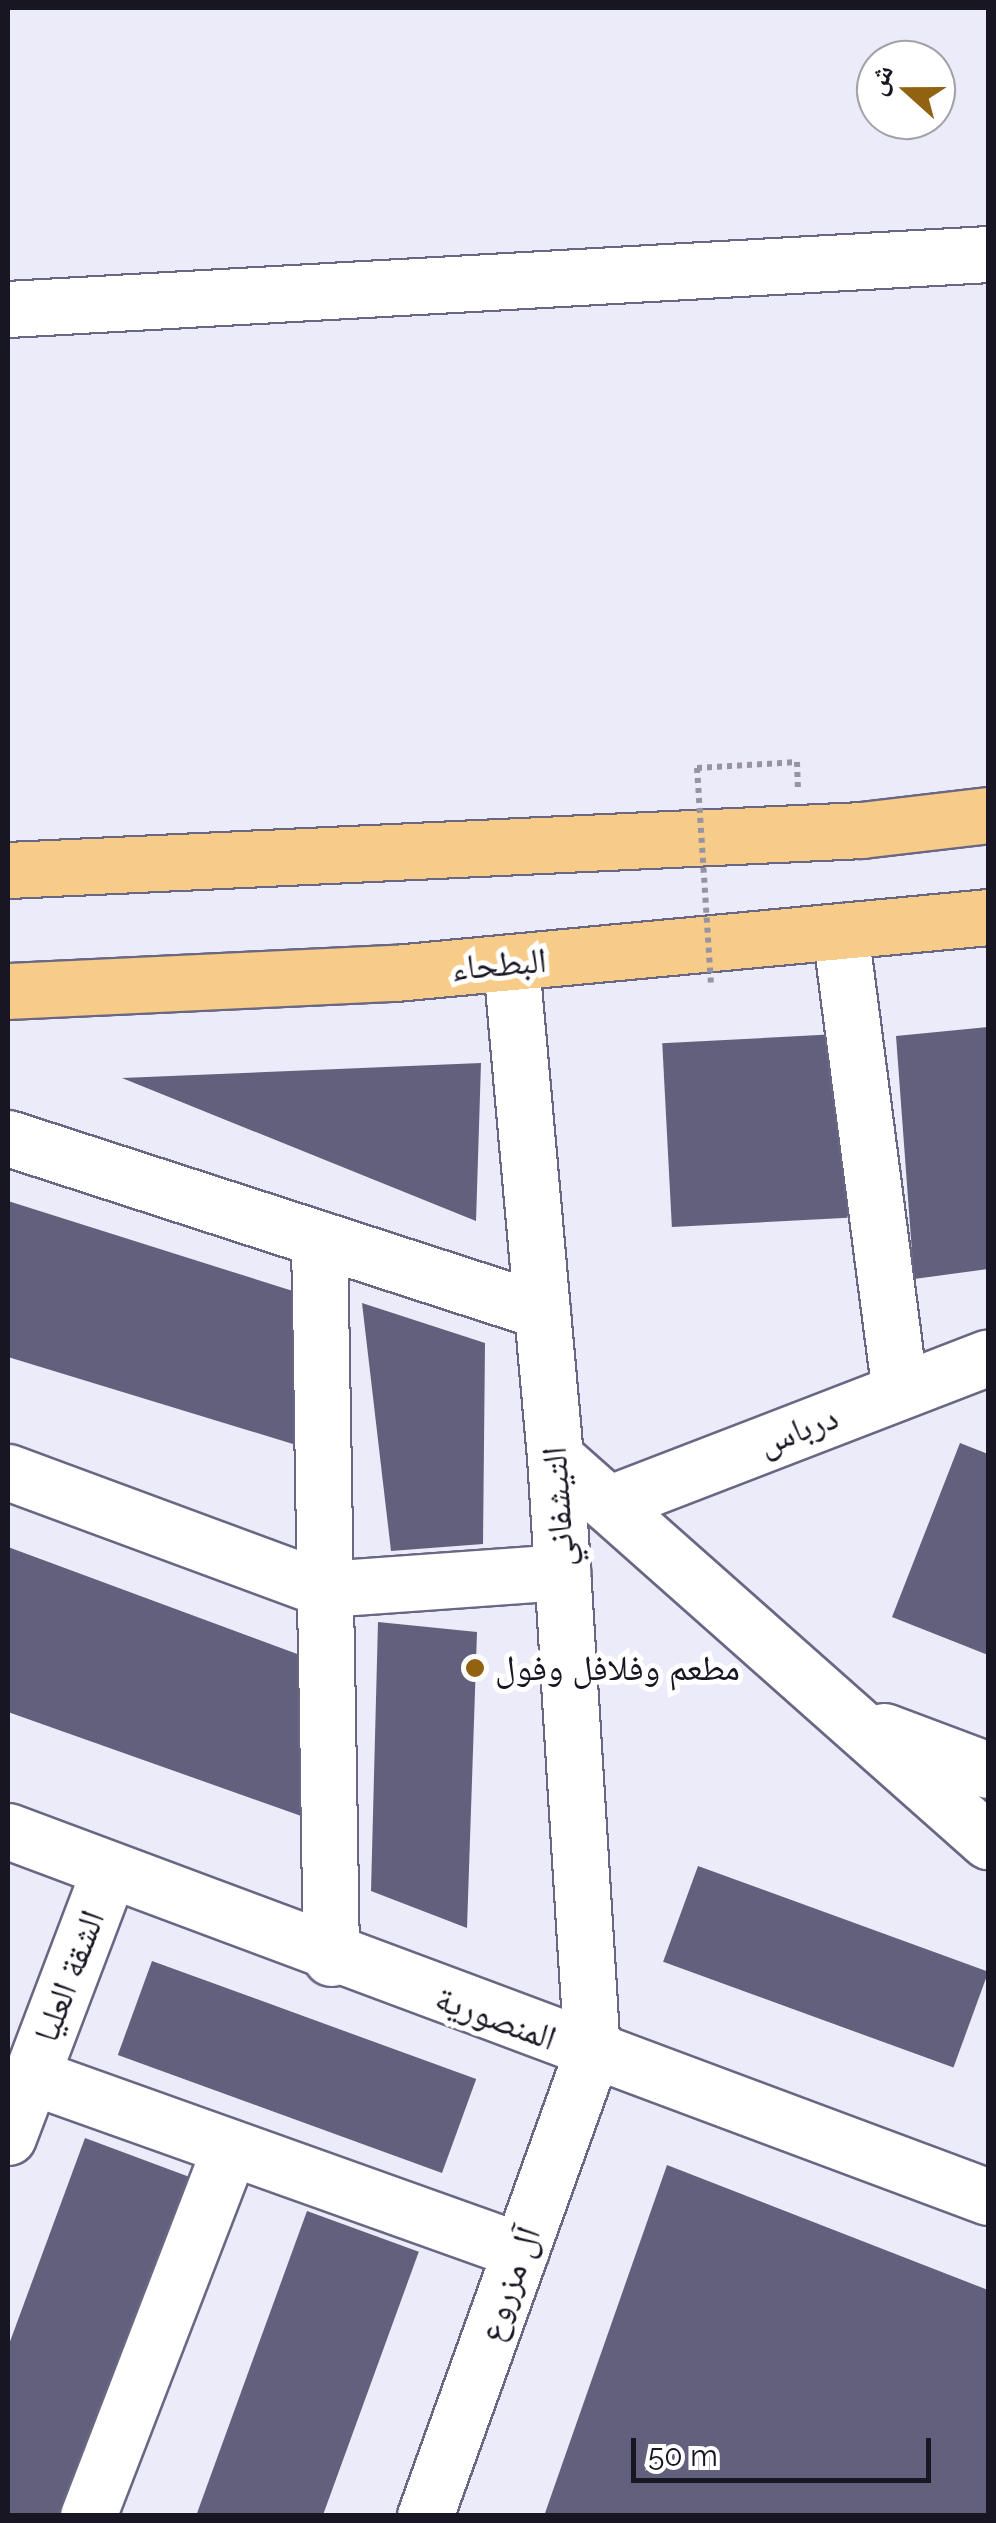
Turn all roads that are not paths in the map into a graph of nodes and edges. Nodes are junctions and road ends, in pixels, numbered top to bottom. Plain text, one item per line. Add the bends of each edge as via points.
1 (988, 254) edge
2 (8, 309) edge
3 (988, 815) edge
4 (8, 870) edge
5 (988, 917) edge
6 (840, 931) junction
7 (511, 963) junction
8 (8, 991) edge
9 (8, 1138) edge
10 (319, 1239) junction
11 (542, 1311) junction
12 (988, 1357) edge
13 (900, 1390) junction
14 (555, 1457) junction
15 (8, 1472) edge
16 (608, 1504) junction
17 (562, 1572) junction
18 (325, 1589) junction
19 (852, 1719) junction
20 (988, 1770) edge
21 (8, 1831) edge
22 (988, 1841) edge
23 (109, 1870) junction
24 (331, 1958) junction
25 (592, 2053) junction
26 (31, 2076) junction
27 (8, 2137) edge
28 (230, 2148) junction
29 (988, 2196) edge
30 (521, 2251) junction
31 (88, 2516) edge
32 (425, 2516) edge

1 - 2 street
3 - 4 main road via 799,832
5 - 6 main road, البطحاء
6 - 7 main road, البطحاء
6 - 13 street
7 - 8 main road, البطحاء
7 - 11 street, التيشفاني
9 - 10 street
10 - 11 street
10 - 18 street
11 - 14 street, التيشفاني
12 - 13 street, درباس
13 - 16 street, درباس
14 - 16 street
14 - 17 street, التيشفاني
15 - 18 street
16 - 19 street
17 - 18 street
17 - 25 street, التيشفاني
18 - 24 street
19 - 20 street
19 - 22 street
21 - 23 street, المنصورية
23 - 24 street, المنصورية
23 - 26 street, الشقة العليا
24 - 25 street, المنصورية
25 - 29 street, المنصورية
25 - 30 street, آل مزروع
26 - 27 street, الشقة العليا
26 - 28 street
28 - 30 street
28 - 31 street
30 - 32 street, آل مزروع

